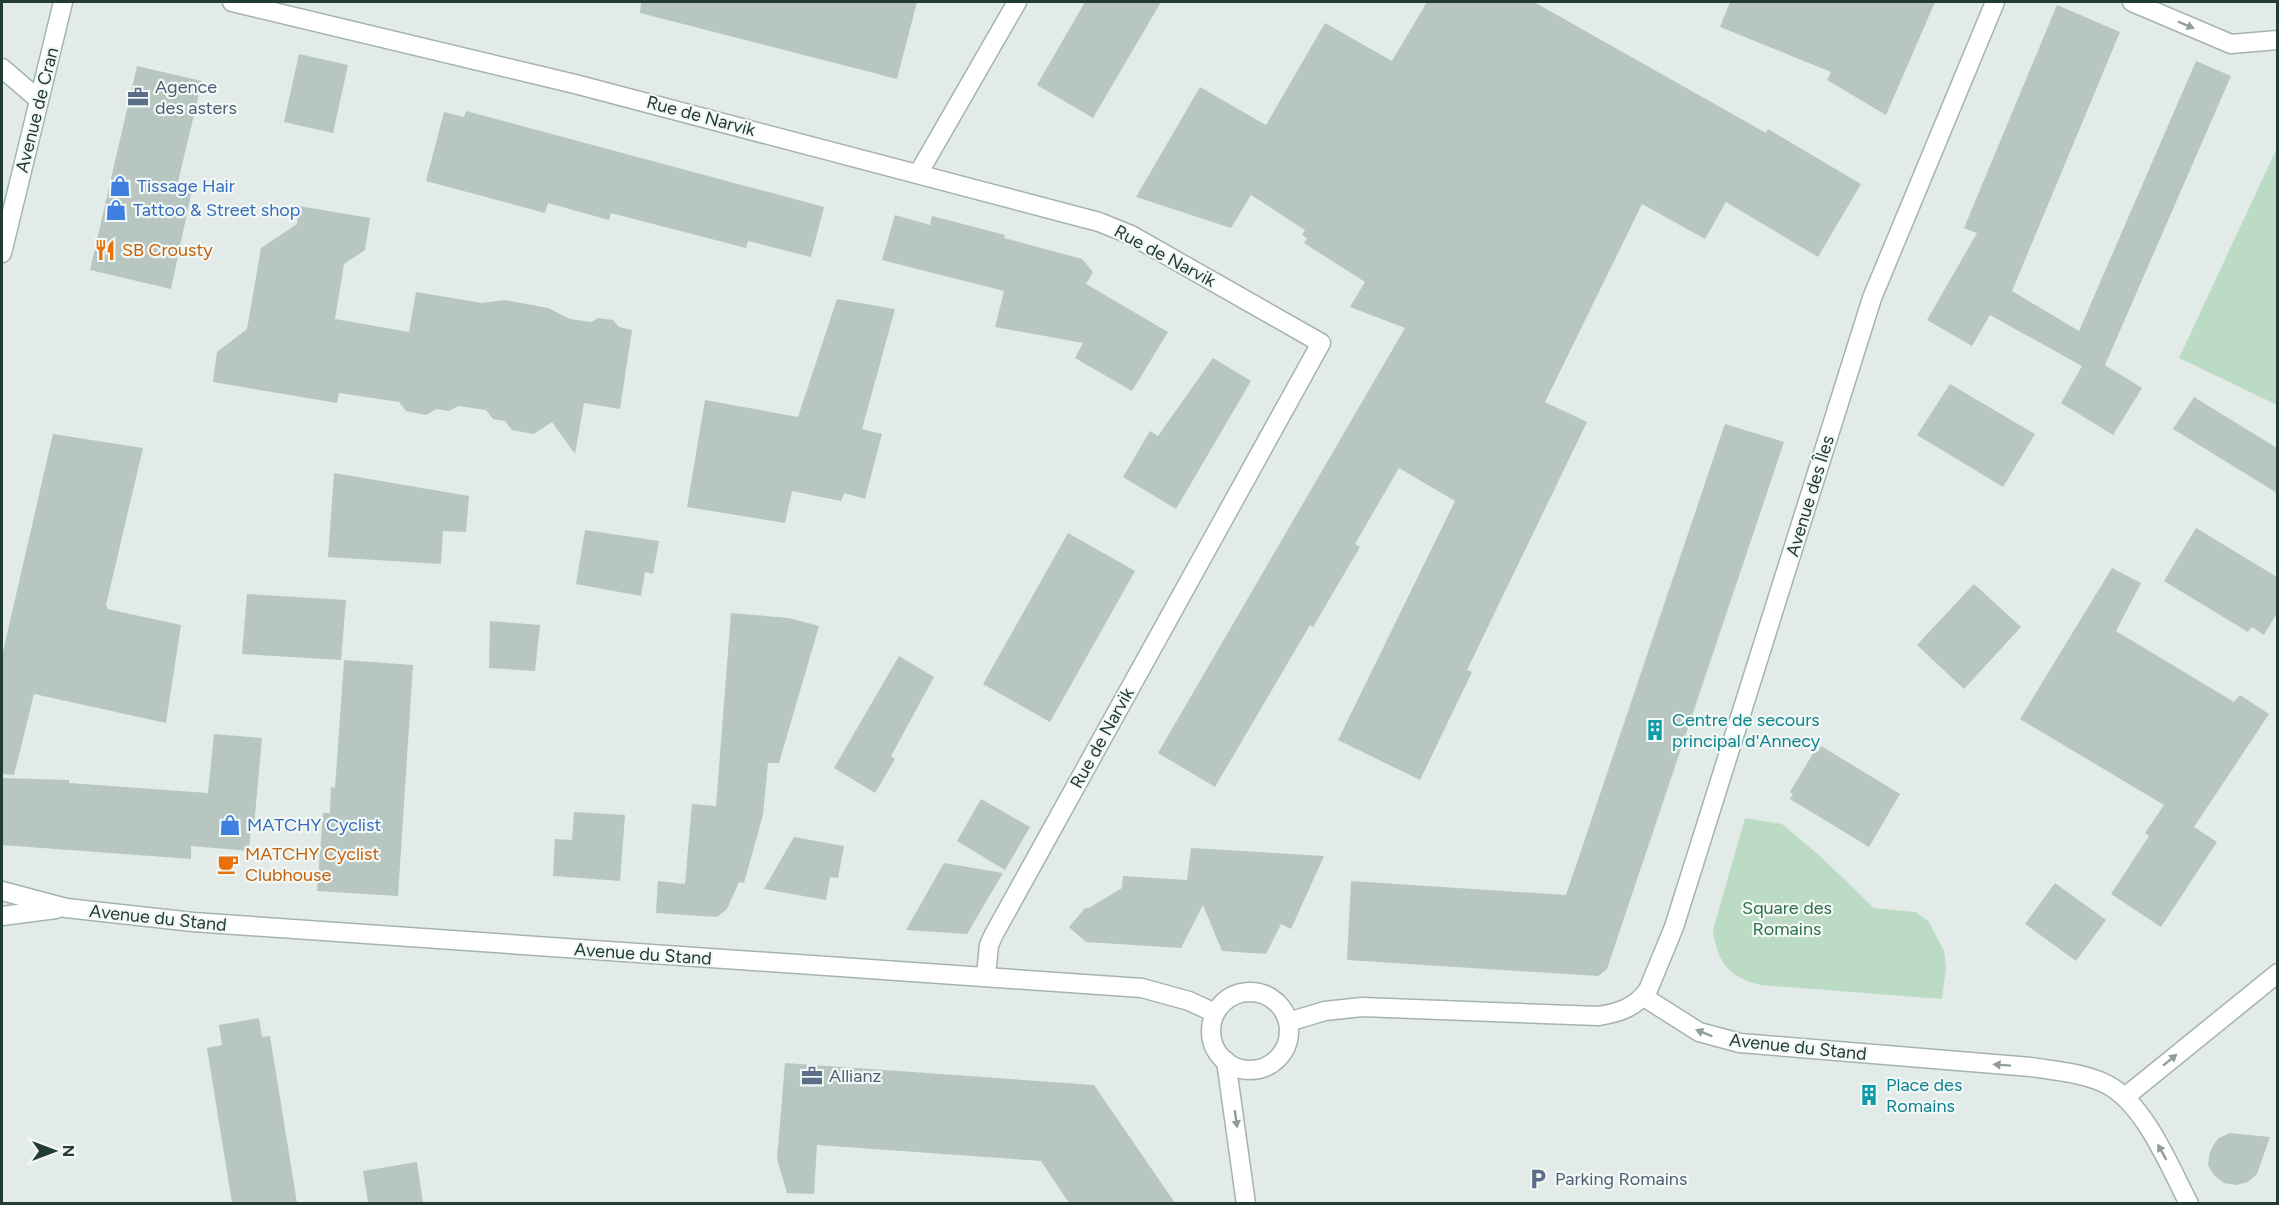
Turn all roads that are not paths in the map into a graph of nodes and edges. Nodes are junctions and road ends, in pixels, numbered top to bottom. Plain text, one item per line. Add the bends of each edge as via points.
1 (63, 2) edge
2 (232, 2) edge
3 (1017, 2) edge
4 (1995, 2) edge
5 (2132, 2) edge
6 (2277, 40) edge
7 (2, 68) edge
8 (39, 100) junction
9 (918, 174) junction
10 (2, 253) edge
11 (2, 891) edge
12 (66, 908) junction
13 (2, 916) edge
14 (2277, 972) edge
15 (986, 976) junction
16 (1644, 997) junction
17 (1215, 1013) junction
18 (1288, 1023) junction
19 (1226, 1061) junction
20 (2125, 1097) junction
21 (1246, 1203) edge
22 (2188, 1203) edge

1 - 8 street, Avenue de Cran
2 - 9 street, Rue de Narvik via 575,84
3 - 9 street
4 - 16 street, Avenue des Îles via 1872,298 1674,927
5 -> 6 street via 2231,44
7 - 8 street
8 - 10 street, Avenue de Cran
9 - 15 street, Rue de Narvik via 1113,227 1321,343 994,934
11 - 12 street, Avenue du Stand
12 - 13 street, Avenue du Stand
12 - 15 street, Avenue du Stand via 347,934
20 -> 14 street
15 - 17 street, Avenue du Stand via 1142,988 1189,1000
16 - 18 street via 1626,1010 1599,1016 1362,1007 1325,1011
20 -> 16 street, Avenue du Stand via 2089,1079 2031,1067 1756,1046 1719,1039 1699,1032
17 - 18 street via 1234,995 1258,992 1278,1004
17 - 19 street via 1212,1039
18 - 19 street via 1284,1049 1269,1064 1247,1069
19 -> 21 street
22 -> 20 street, Avenue du Stand via 2146,1125

